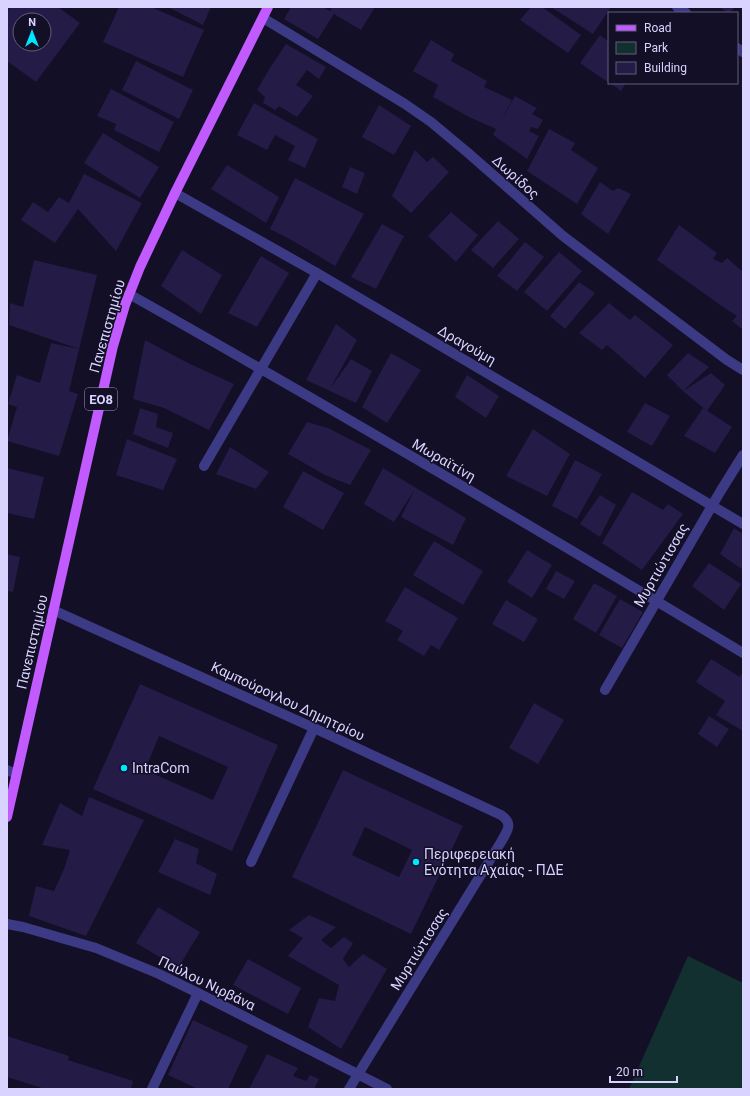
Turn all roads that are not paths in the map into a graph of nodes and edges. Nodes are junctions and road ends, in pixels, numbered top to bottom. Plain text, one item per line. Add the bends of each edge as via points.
1 (268, 7) edge
2 (263, 18) junction
3 (175, 193) junction
4 (316, 274) junction
5 (129, 294) junction
6 (261, 369) junction
7 (743, 370) edge
8 (743, 455) edge
9 (204, 466) dead end
10 (712, 505) junction
11 (743, 524) edge
12 (657, 601) junction
13 (53, 610) junction
14 (743, 653) edge
15 (605, 690) dead end
16 (314, 728) junction
17 (12, 772) edge
18 (7, 817) edge
19 (508, 822) joint
20 (251, 862) dead end
21 (7, 924) edge
22 (198, 992) junction
23 (358, 1075) junction
24 (152, 1089) edge
25 (349, 1089) edge
26 (387, 1089) edge

1 - 2 main road, Πανεπιστημίου / ΕΟ8
2 - 3 main road, Πανεπιστημίου / ΕΟ8
2 - 7 street, Δωρίδος via 431,122 563,236
3 - 4 street, Δραγούμη
3 - 5 main road, Πανεπιστημίου / ΕΟ8
4 - 6 street
4 - 10 street, Δραγούμη
5 - 6 street, Μωραϊτίνη
5 - 13 main road, Πανεπιστημίου / ΕΟ8 via 113,346
6 - 9 street
6 - 12 street, Μωραϊτίνη
8 - 10 street, Μυρτιώτισσας
10 - 11 street, Δραγούμη
10 - 12 street, Μυρτιώτισσας
12 - 14 street, Μωραϊτίνη
12 - 15 street, Μυρτιώτισσας
13 - 16 street, Καμπούρογλου Δημητρίου
13 - 17 main road, Πανεπιστημίου / ΕΟ8
16 - 19 street, Καμπούρογλου Δημητρίου via 501,815
16 - 20 street
17 - 18 main road, Πανεπιστημίου / ΕΟ8
19 - 23 street, Μυρτιώτισσας via 509,827 501,842
21 - 22 street, Παύλου Νιρβάνα via 96,948
22 - 23 street, Παύλου Νιρβάνα
22 - 24 street
23 - 25 street, Μυρτιώτισσας
23 - 26 street, Παύλου Νιρβάνα

